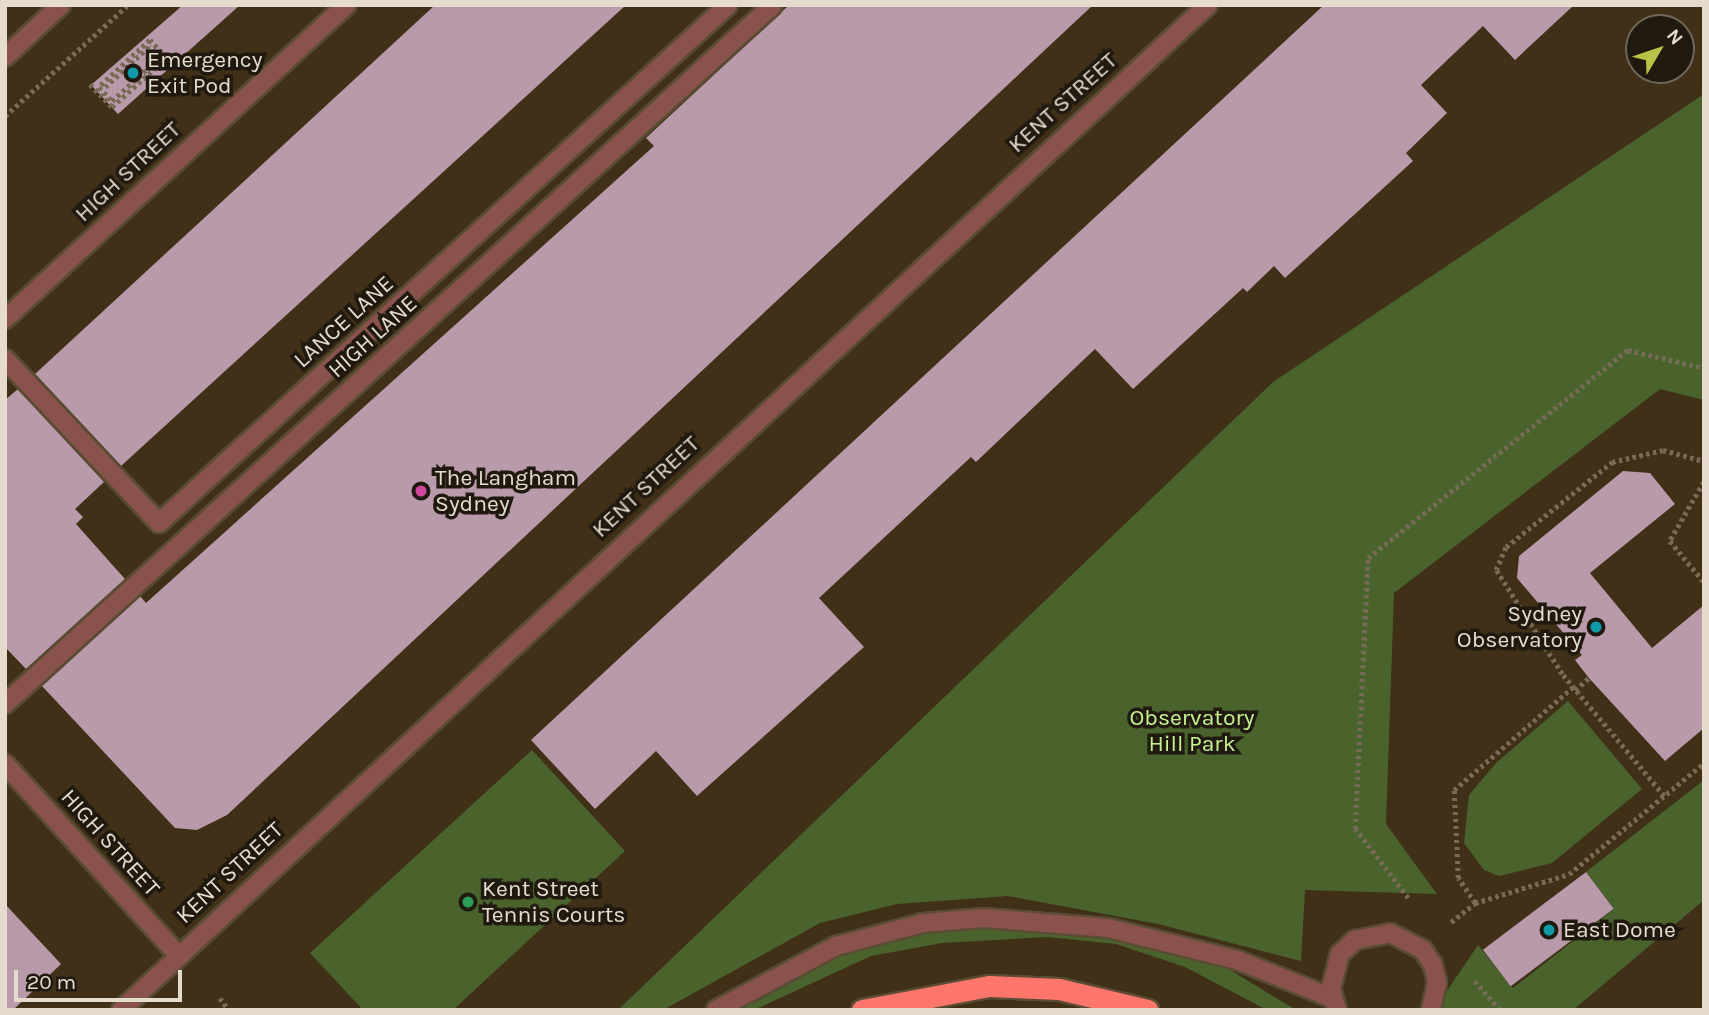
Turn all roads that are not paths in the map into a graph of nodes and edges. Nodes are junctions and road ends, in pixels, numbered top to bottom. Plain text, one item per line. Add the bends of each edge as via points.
1 (61, 5) edge
2 (347, 5) edge
3 (729, 5) edge
4 (773, 5) edge
5 (1208, 5) edge
6 (5, 57) edge
7 (5, 319) edge
8 (5, 359) edge
9 (5, 704) edge
10 (5, 764) edge
11 (178, 955) junction
12 (1335, 1004) edge
13 (121, 1010) edge
14 (716, 1010) edge
15 (862, 1010) edge
16 (1148, 1010) edge
17 (1431, 1010) edge

1 - 6 street
2 - 7 street, HIGH STREET
3 - 8 street, LANCE LANE via 159,523
4 - 9 street, HIGH LANE
5 - 11 street, KENT STREET
10 - 11 street, HIGH STREET
11 - 13 street, KENT STREET
12 - 14 street via 1237,960 1108,928 984,918 923,923 836,946
12 - 17 street via 1340,954 1355,940 1390,933 1423,950 1433,965 1437,983
15 - 16 highway via 989,986 1059,989

